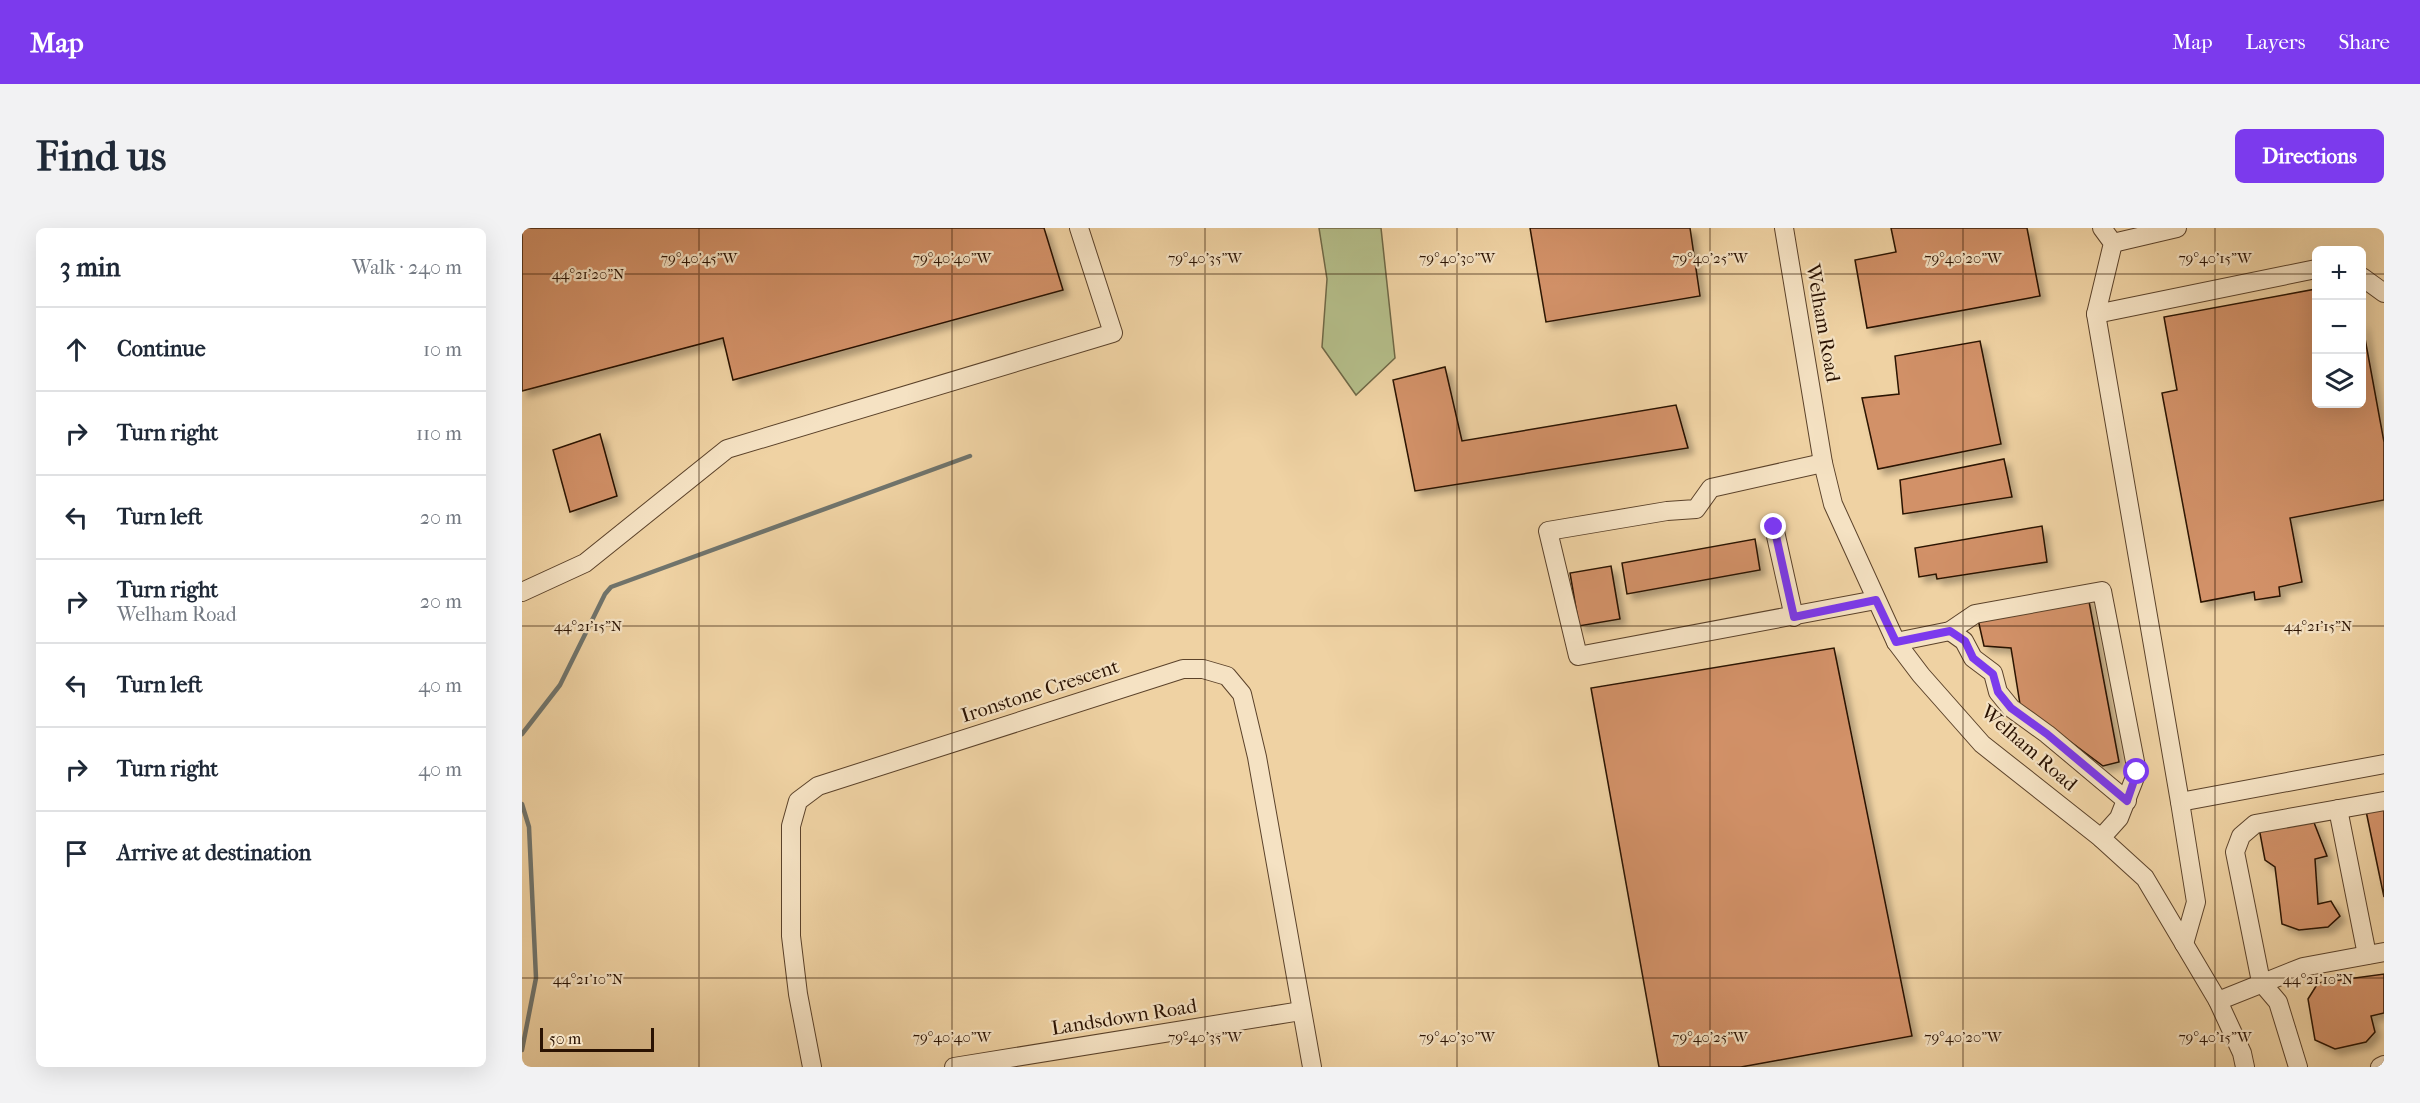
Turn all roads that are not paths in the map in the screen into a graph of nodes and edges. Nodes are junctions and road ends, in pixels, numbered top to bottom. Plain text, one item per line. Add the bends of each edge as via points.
1 (1079, 228) edge
2 (1784, 228) edge
3 (2102, 228) edge
4 (2177, 228) edge
5 (2113, 243) junction
6 (2312, 270) edge
7 (2366, 280) edge
8 (2384, 293) edge
9 (2096, 314) junction
10 (1822, 463) junction
11 (1774, 527) dead end
12 (522, 592) edge
13 (1876, 600) junction
14 (1794, 617) junction
15 (1950, 631) junction
16 (1896, 642) junction
17 (2384, 764) edge
18 (2127, 801) junction
19 (2384, 801) edge
20 (2180, 802) junction
21 (2338, 809) junction
22 (2101, 838) junction
23 (2184, 944) junction
24 (2376, 953) edge
25 (2261, 982) junction
26 (2218, 1001) junction
27 (1301, 1011) junction
28 (812, 1067) edge
29 (954, 1067) edge
30 (1312, 1067) edge
31 (2245, 1067) edge
32 (2298, 1067) edge

1 - 12 street via 1113,333 727,448 585,563
2 - 10 street, Welham Road
3 - 5 street
4 - 5 street
5 - 9 street
6 - 9 street
7 - 8 street
9 - 20 street
10 - 13 street, Welham Road via 1833,504
10 - 14 street via 1711,488 1696,509 1548,531 1578,656
11 - 14 street
13 - 14 street
13 - 16 street, Welham Road
15 - 16 street
15 - 18 street via 1965,641 1973,658 1993,674 1998,692 2011,708
15 - 18 street via 1975,614 2102,591 2137,772
16 - 22 street, Welham Road via 1983,744
17 - 20 street
18 - 22 street via 2119,818
19 - 21 street
20 - 23 street via 2196,902
21 - 24 street
21 - 25 street via 2255,824 2241,836 2235,852
22 - 23 street, Welham Road via 2145,878
23 - 26 street, Welham Road
24 - 25 street via 2302,967
25 - 26 street
25 - 32 street via 2278,1002
26 - 31 street, Welham Road
27 - 28 street, Ironstone Crescent via 1257,757 1242,694 1227,676 1203,669 1183,669 818,786 798,801 791,826 791,936
27 - 29 street, Landsdown Road
27 - 30 street, Ironstone Crescent

